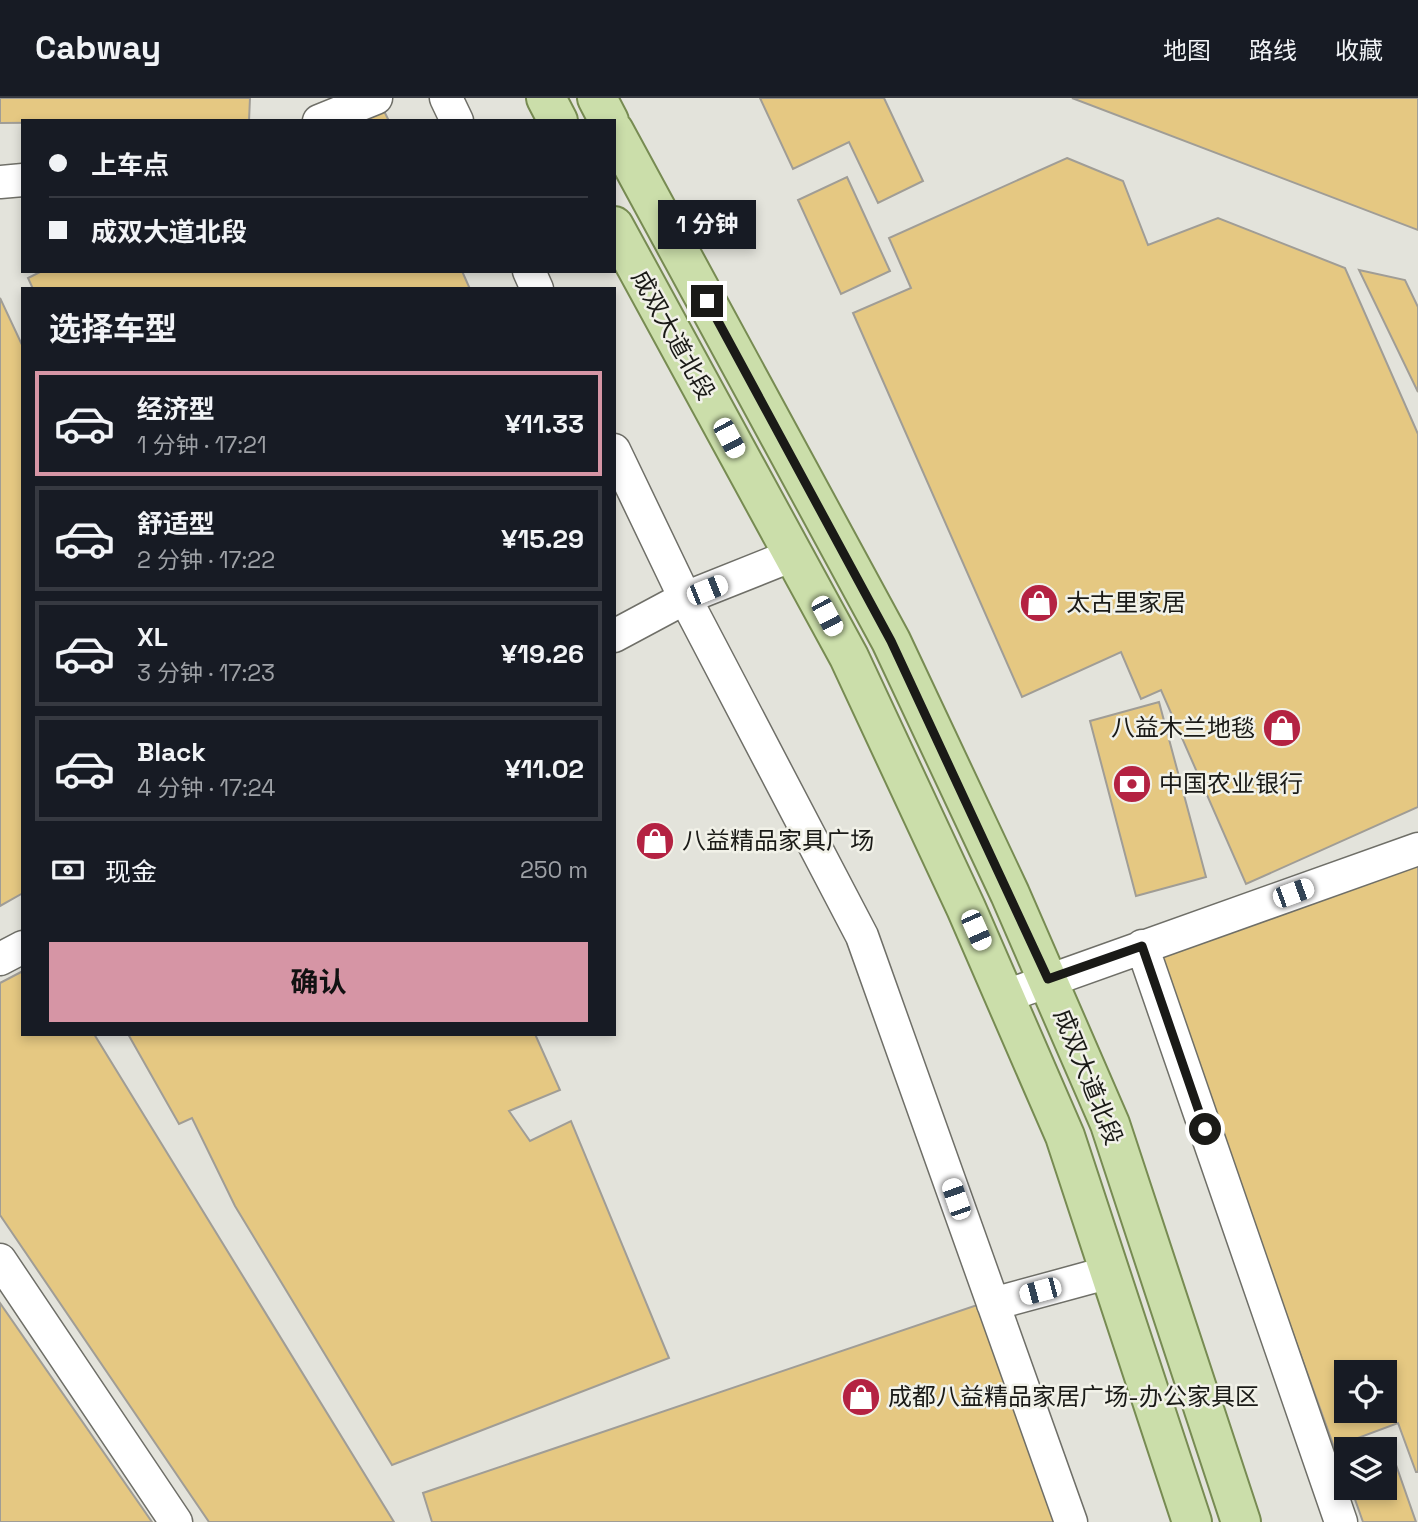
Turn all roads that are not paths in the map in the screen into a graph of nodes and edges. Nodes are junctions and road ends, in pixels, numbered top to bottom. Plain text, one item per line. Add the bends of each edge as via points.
1 (376, 98) edge
2 (446, 98) edge
3 (546, 98) edge
4 (597, 98) edge
5 (324, 119) edge
6 (456, 119) edge
7 (557, 119) edge
8 (608, 119) edge
9 (616, 135) edge
10 (21, 180) edge
11 (0, 182) edge
12 (616, 230) edge
13 (616, 454) edge
14 (793, 555) junction
15 (685, 598) junction
16 (616, 635) edge
17 (1418, 849) edge
18 (1142, 946) junction
19 (21, 948) edge
20 (0, 960) edge
21 (1048, 979) junction
22 (1006, 996) junction
23 (0, 1260) edge
24 (1110, 1272) junction
25 (993, 1304) junction
26 (176, 1522) edge
27 (1071, 1522) edge
28 (1192, 1522) edge
29 (1241, 1522) edge
30 (1341, 1522) edge

1 - 5 street
2 - 6 street
3 - 7 main road
4 - 8 main road
9 - 21 main road, 成双大道北段 via 891,641
10 - 11 street
12 - 14 main road, 成双大道北段
13 - 15 street
14 - 15 street
14 - 22 main road, 成双大道北段 via 849,657
15 - 16 street
15 - 25 street via 862,936
17 - 18 street
18 - 21 street
18 - 30 street
19 - 20 street
21 - 22 street
21 - 29 main road, 成双大道北段 via 1110,1124
22 - 24 main road, 成双大道北段 via 1065,1136
23 - 26 street
24 - 25 street
24 - 28 main road, 成双大道北段
25 - 27 street

